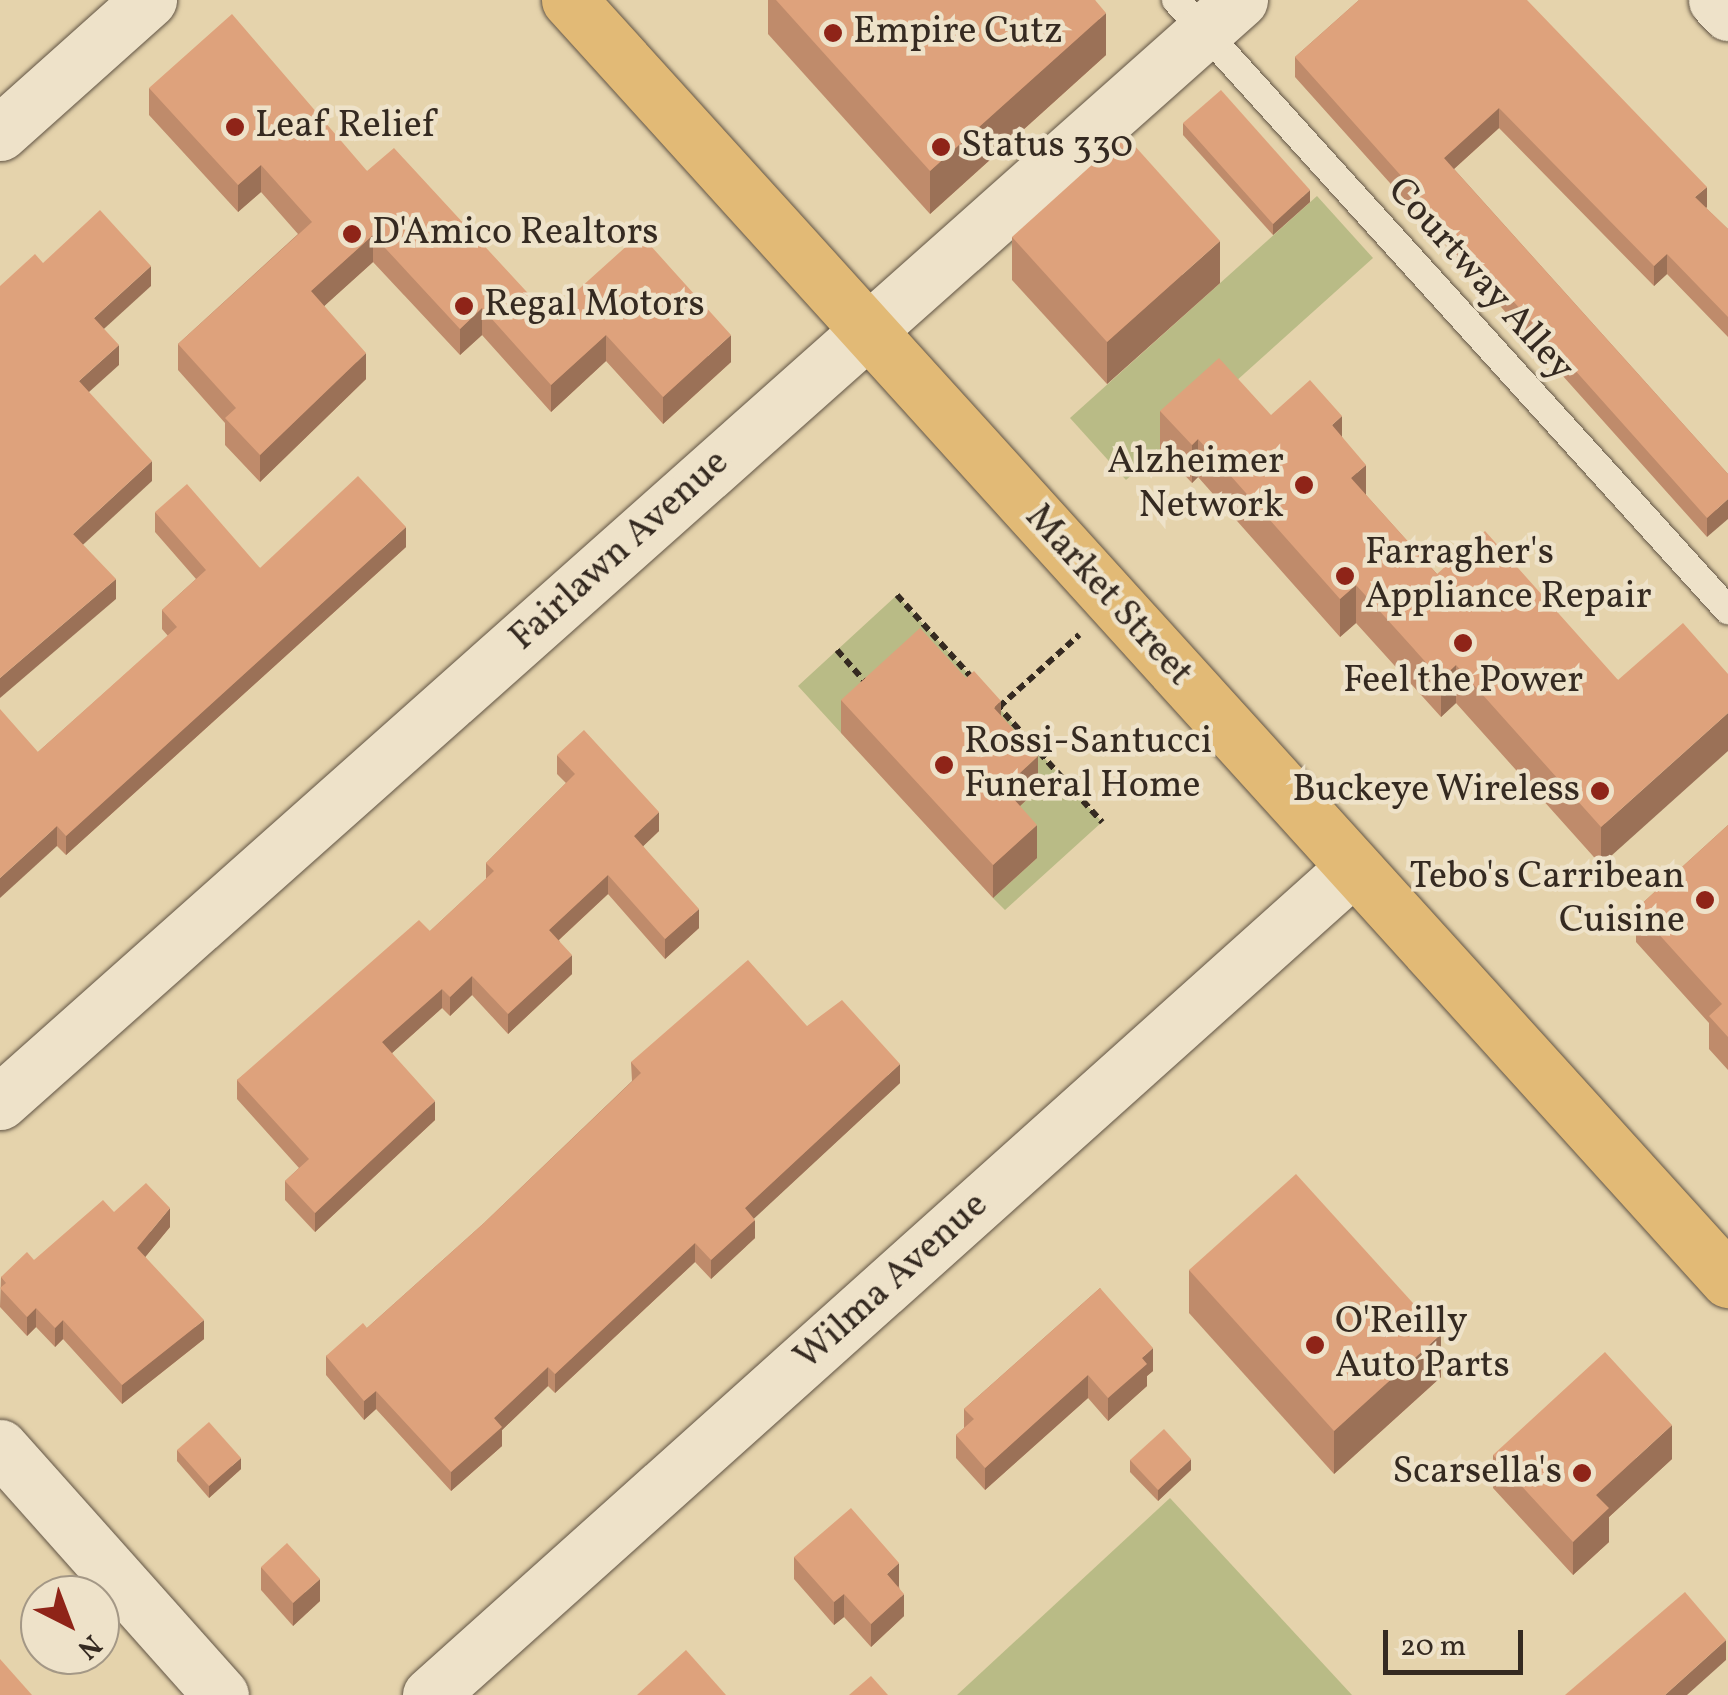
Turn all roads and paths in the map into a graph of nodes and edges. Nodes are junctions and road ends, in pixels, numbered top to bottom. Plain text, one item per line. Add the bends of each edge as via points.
1 (149, 0) edge
2 (570, 0) edge
3 (1716, 0) edge
4 (1207, 10) edge
5 (1728, 13) edge
6 (0, 133) edge
7 (869, 330) junction
8 (897, 595) dead end
9 (1114, 603) junction
10 (1728, 610) edge
11 (837, 650) dead end
12 (880, 698) edge
13 (999, 707) junction
14 (987, 718) edge
15 (1102, 822) dead end
16 (1352, 868) junction
17 (0, 1102) edge
18 (1728, 1280) edge
19 (0, 1448) edge
20 (221, 1695) edge
21 (430, 1695) edge

1 - 6 street
2 - 7 main road, Market Street
3 - 5 street
4 - 7 street, Fairlawn Avenue
4 - 10 lane, Courtway Alley
7 - 9 main road, Market Street
7 - 17 street, Fairlawn Avenue
8 - 13 path
9 - 13 path
9 - 16 main road, Market Street
11 - 12 path
13 - 14 path
13 - 15 path
16 - 18 main road, Market Street
16 - 21 street, Wilma Avenue
19 - 20 street

